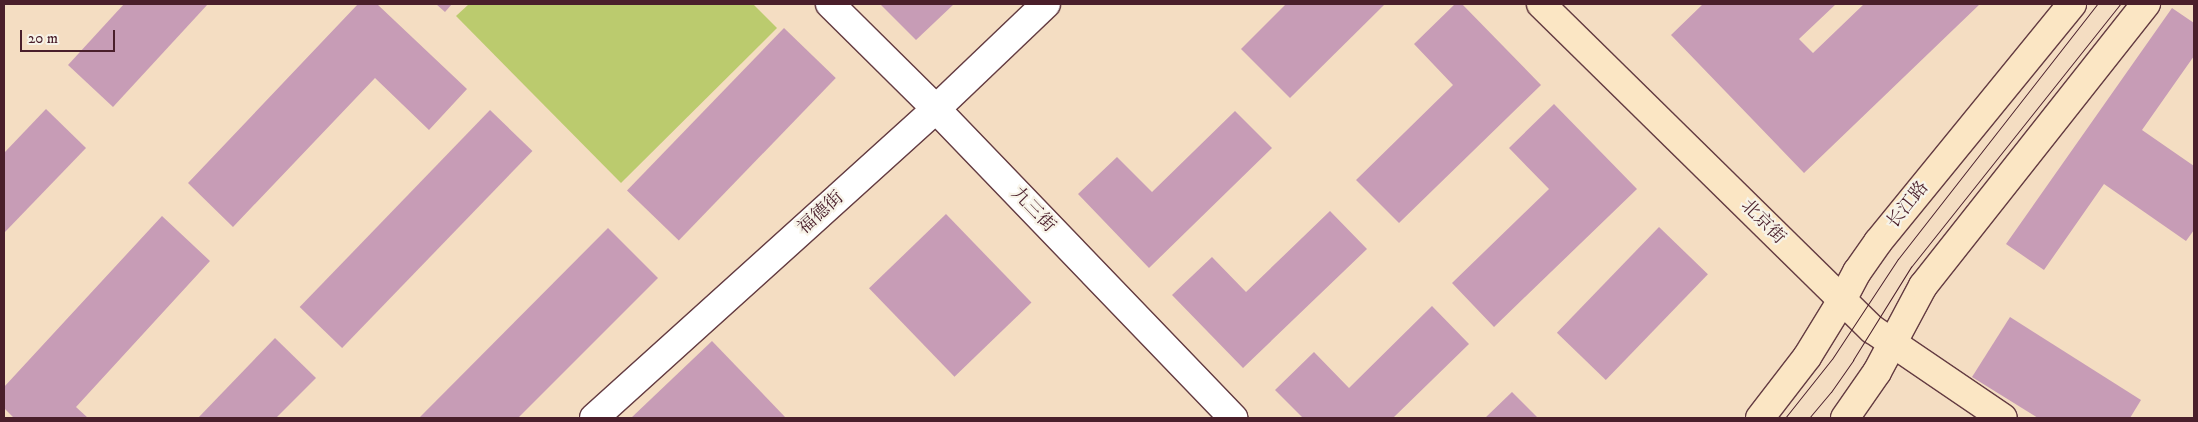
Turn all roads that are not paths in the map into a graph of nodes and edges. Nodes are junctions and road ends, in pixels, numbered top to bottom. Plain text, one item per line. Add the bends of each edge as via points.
1 (830, 4) edge
2 (1046, 4) edge
3 (1541, 4) edge
4 (2072, 4) edge
5 (2146, 4) edge
6 (936, 109) junction
7 (1842, 300) junction
8 (1892, 343) junction
9 (594, 418) edge
10 (1233, 418) edge
11 (1760, 418) edge
12 (1845, 418) edge
13 (2003, 418) edge

1 - 6 street, 九三街
2 - 6 street, 福德街
3 - 7 main road, 北京街
4 - 7 main road, 长江路 via 1878,242
5 - 8 main road via 1923,286
6 - 9 street, 福德街
6 - 10 street, 九三街
7 - 8 main road, 北京街
7 - 11 main road, 长江路 via 1807,358
8 - 12 main road via 1877,372
8 - 13 main road, 北京街

